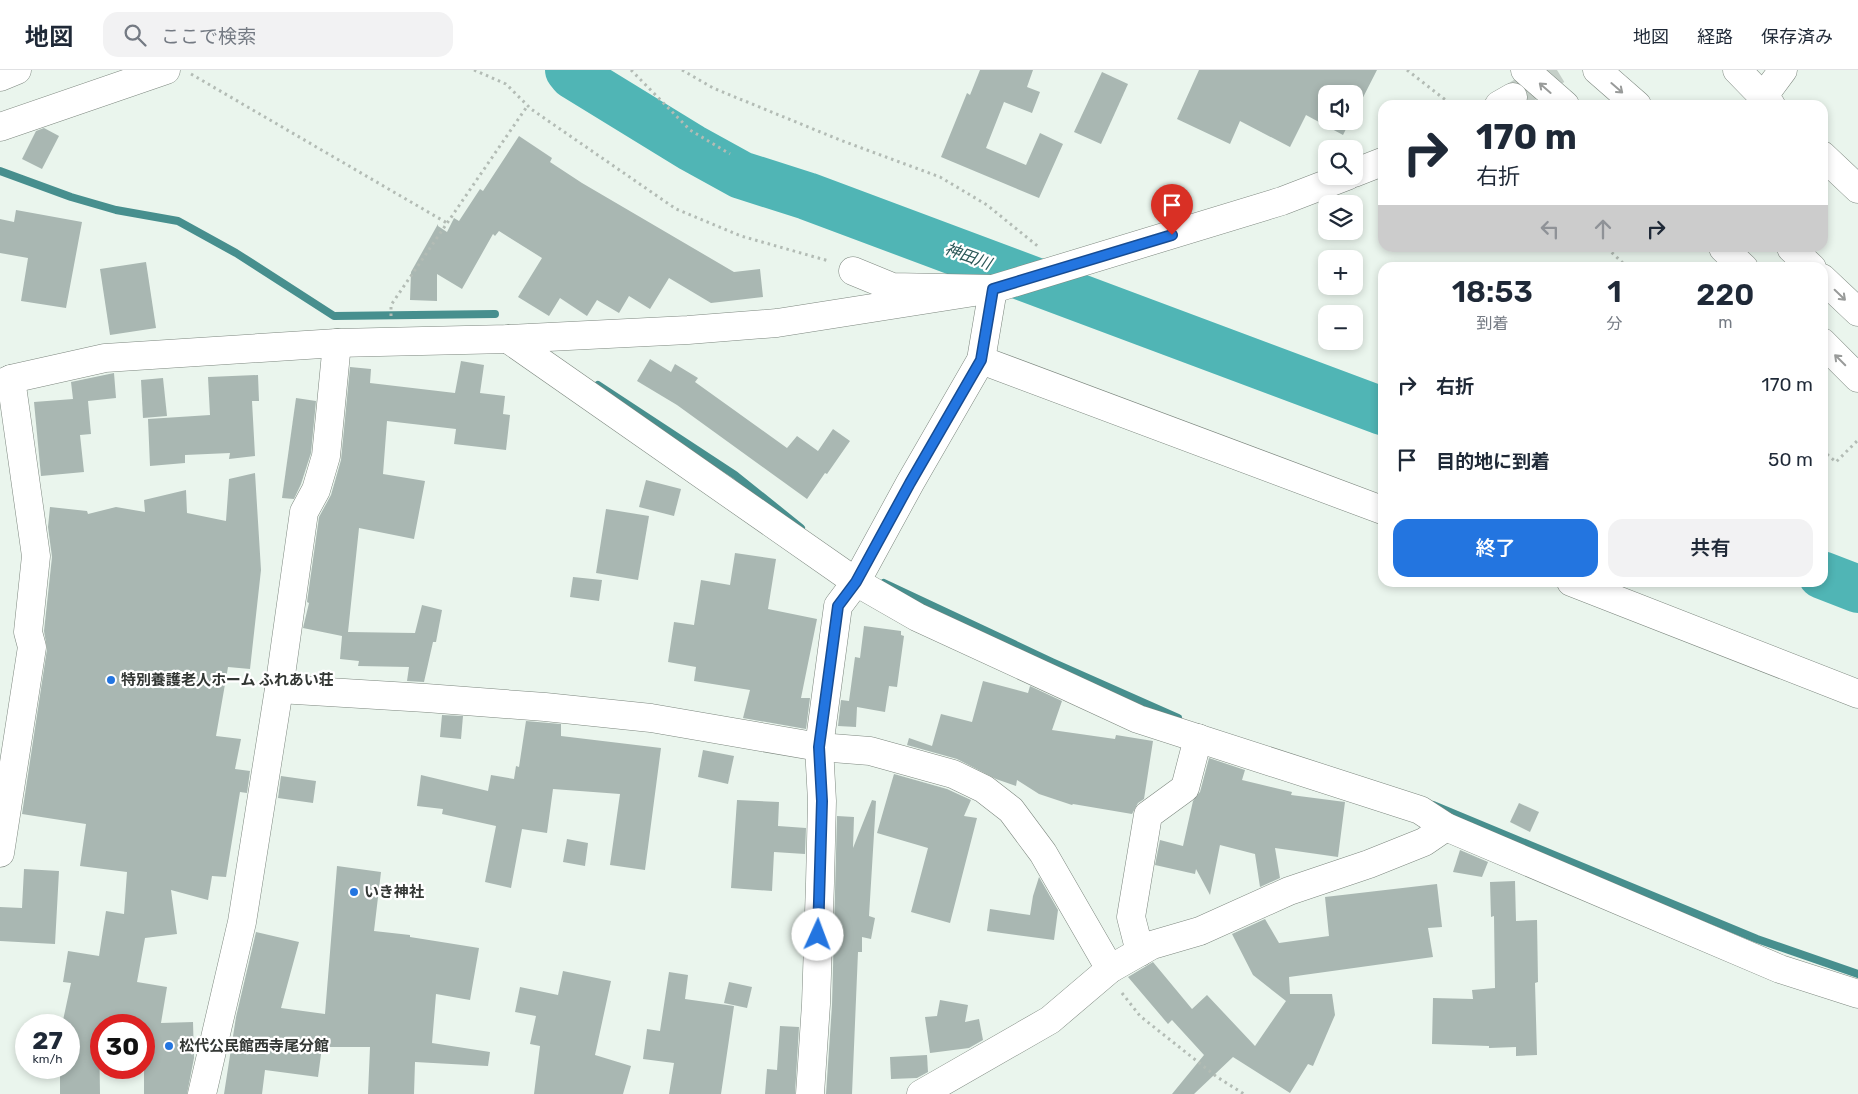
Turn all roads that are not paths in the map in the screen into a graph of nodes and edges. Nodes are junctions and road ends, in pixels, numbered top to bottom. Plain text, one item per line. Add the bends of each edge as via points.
1 (17, 70) edge
2 (166, 70) edge
3 (1525, 70) edge
4 (1597, 70) edge
5 (1737, 70) edge
6 (1783, 70) edge
7 (0, 77) edge
8 (1559, 100) edge
9 (1630, 100) edge
10 (1766, 100) edge
11 (1768, 100) edge
12 (0, 128) edge
13 (1828, 161) edge
14 (1378, 164) edge
15 (1363, 170) edge
16 (1324, 185) edge
17 (1858, 189) edge
18 (1727, 252) edge
19 (1795, 252) edge
20 (1738, 262) edge
21 (1806, 262) edge
22 (853, 271) road end
23 (1828, 284) edge
24 (993, 289) junction
25 (1858, 312) edge
26 (508, 339) junction
27 (337, 342) junction
28 (1828, 348) edge
29 (981, 360) junction
30 (1858, 378) edge
31 (5, 382) edge
32 (1378, 509) edge
33 (856, 582) junction
34 (1584, 587) edge
35 (279, 689) junction
36 (1858, 694) edge
37 (1198, 738) junction
38 (819, 747) junction
39 (1446, 827) junction
40 (0, 853) edge
41 (1140, 952) junction
42 (1110, 969) junction
43 (1858, 994) edge
44 (202, 1094) edge
45 (810, 1094) edge
46 (920, 1094) edge

1 - 7 main road
2 - 12 main road
8 -> 3 main road
4 -> 9 main road
5 - 10 main road
6 - 11 main road
13 - 17 main road
14 - 15 main road
16 - 24 main road via 1282,202
18 - 20 main road
19 - 21 main road
22 - 24 main road via 892,287
23 -> 25 main road
24 - 26 main road via 777,323
24 - 29 main road
26 - 27 main road
26 - 33 main road
27 - 31 main road via 105,358
27 - 35 main road via 326,456 316,490 304,512
30 -> 28 main road
29 - 32 main road
29 - 33 main road
31 - 40 main road via 36,556 28,632 32,647
33 - 37 main road via 917,617 1138,719
33 - 38 main road via 838,606
34 - 36 main road
35 - 38 main road via 436,698 651,718
35 - 44 main road via 242,922
37 - 39 main road via 1420,810
37 - 41 main road via 1185,788 1148,815 1131,917
38 - 42 main road via 870,751 954,774 984,788 1011,810 1044,853
38 - 45 main road via 822,801 820,883
39 - 41 main road via 1424,842 1289,891 1200,931 1152,945
39 - 43 main road via 1780,969
41 - 42 main road
42 - 46 main road via 1050,1020

